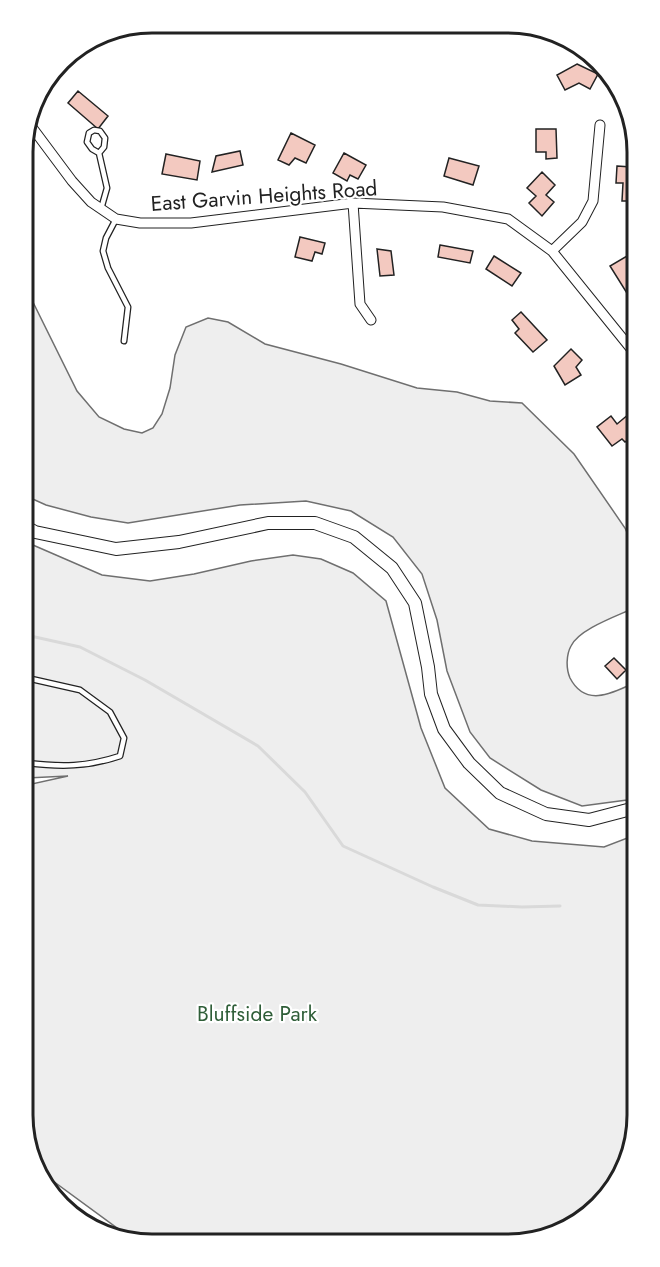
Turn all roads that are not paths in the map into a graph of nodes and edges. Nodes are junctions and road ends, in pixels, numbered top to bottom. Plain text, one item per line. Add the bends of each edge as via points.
1 (600, 124) dead end
2 (35, 131) edge
3 (99, 153) junction
4 (353, 203) junction
5 (101, 209) junction
6 (116, 219) junction
7 (552, 251) junction
8 (371, 320) dead end
9 (124, 341) dead end
10 (627, 344) edge
11 (33, 531) edge
12 (33, 679) edge
13 (33, 764) edge
14 (627, 810) edge

1 - 7 street via 593,201 582,222
2 - 5 street, East Garvin Heights Road via 72,181
3 - 3 lane via 105,138 94,130 87,142
3 - 5 lane via 107,188
4 - 6 street, East Garvin Heights Road via 191,223
4 - 7 street, East Garvin Heights Road via 443,207 508,219
4 - 8 street via 360,304
5 - 6 street, East Garvin Heights Road
6 - 9 lane via 105,238 103,251 128,307
7 - 10 street, East Garvin Heights Road
11 - 14 main road via 116,549 179,542 268,523 315,523 354,537 392,568 415,603 431,694 444,729 469,764 500,793 546,814 589,820
12 - 13 lane via 80,690 110,712 123,738 120,756 97,763 59,767

